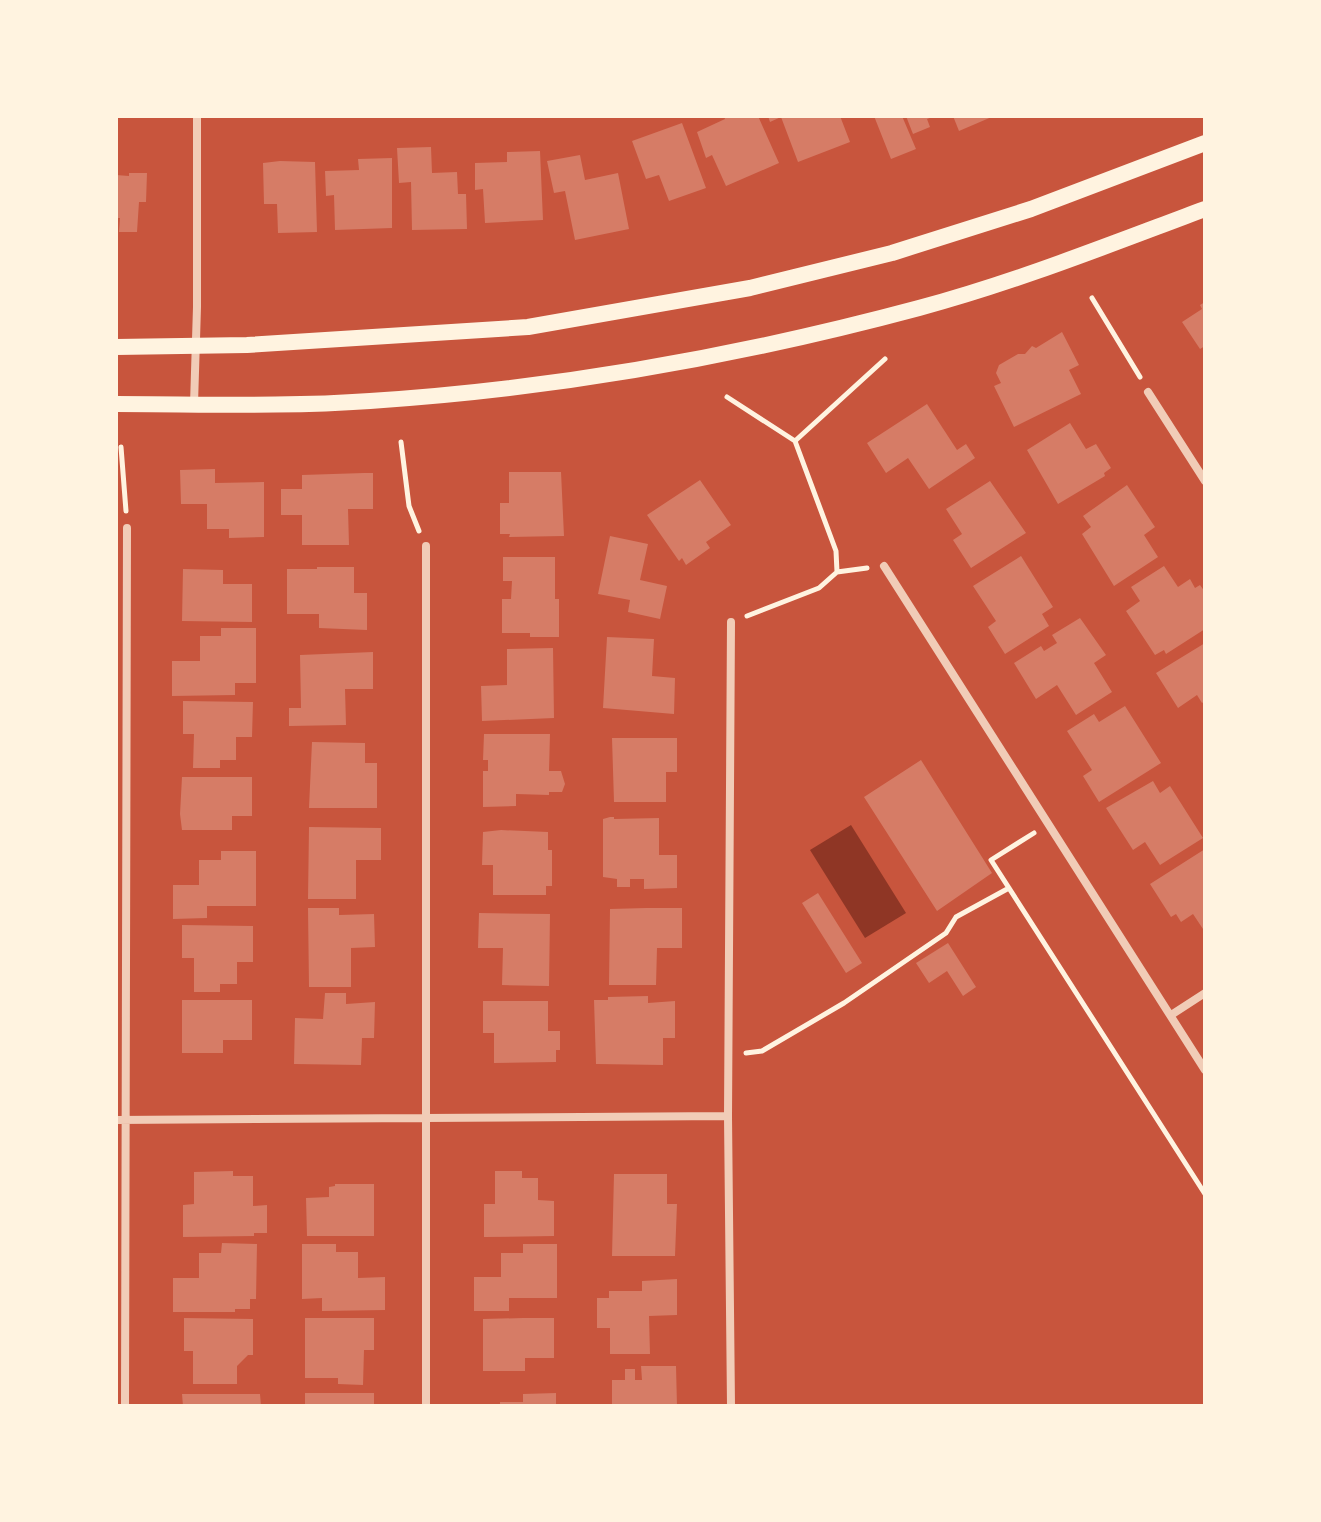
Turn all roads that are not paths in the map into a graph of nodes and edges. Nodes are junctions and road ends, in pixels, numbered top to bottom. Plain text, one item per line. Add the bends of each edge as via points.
1 (197, 116) edge
2 (1205, 143) edge
3 (1205, 209) edge
4 (195, 346) junction
5 (116, 347) edge
6 (1148, 392) road end
7 (116, 404) edge
8 (194, 404) junction
9 (1205, 481) edge
10 (127, 528) road end
11 (426, 546) road end
12 (884, 566) road end
13 (731, 622) road end
14 (1205, 993) edge
15 (1171, 1015) junction
16 (1205, 1070) edge
17 (728, 1116) junction
18 (426, 1119) junction
19 (120, 1120) edge
20 (125, 1406) edge
21 (426, 1406) edge
22 (731, 1406) edge

1 - 4 street
2 - 4 main road via 1031,209 892,253 750,288 528,327
3 - 8 main road via 1067,261 920,307 743,350 554,382 370,401
4 - 5 main road
4 - 8 street
6 - 9 street
7 - 8 main road
10 - 19 street
11 - 18 street
12 - 15 street
13 - 17 street
14 - 15 street
15 - 16 street
17 - 18 street
17 - 22 street
18 - 19 street
18 - 21 street
19 - 20 street

